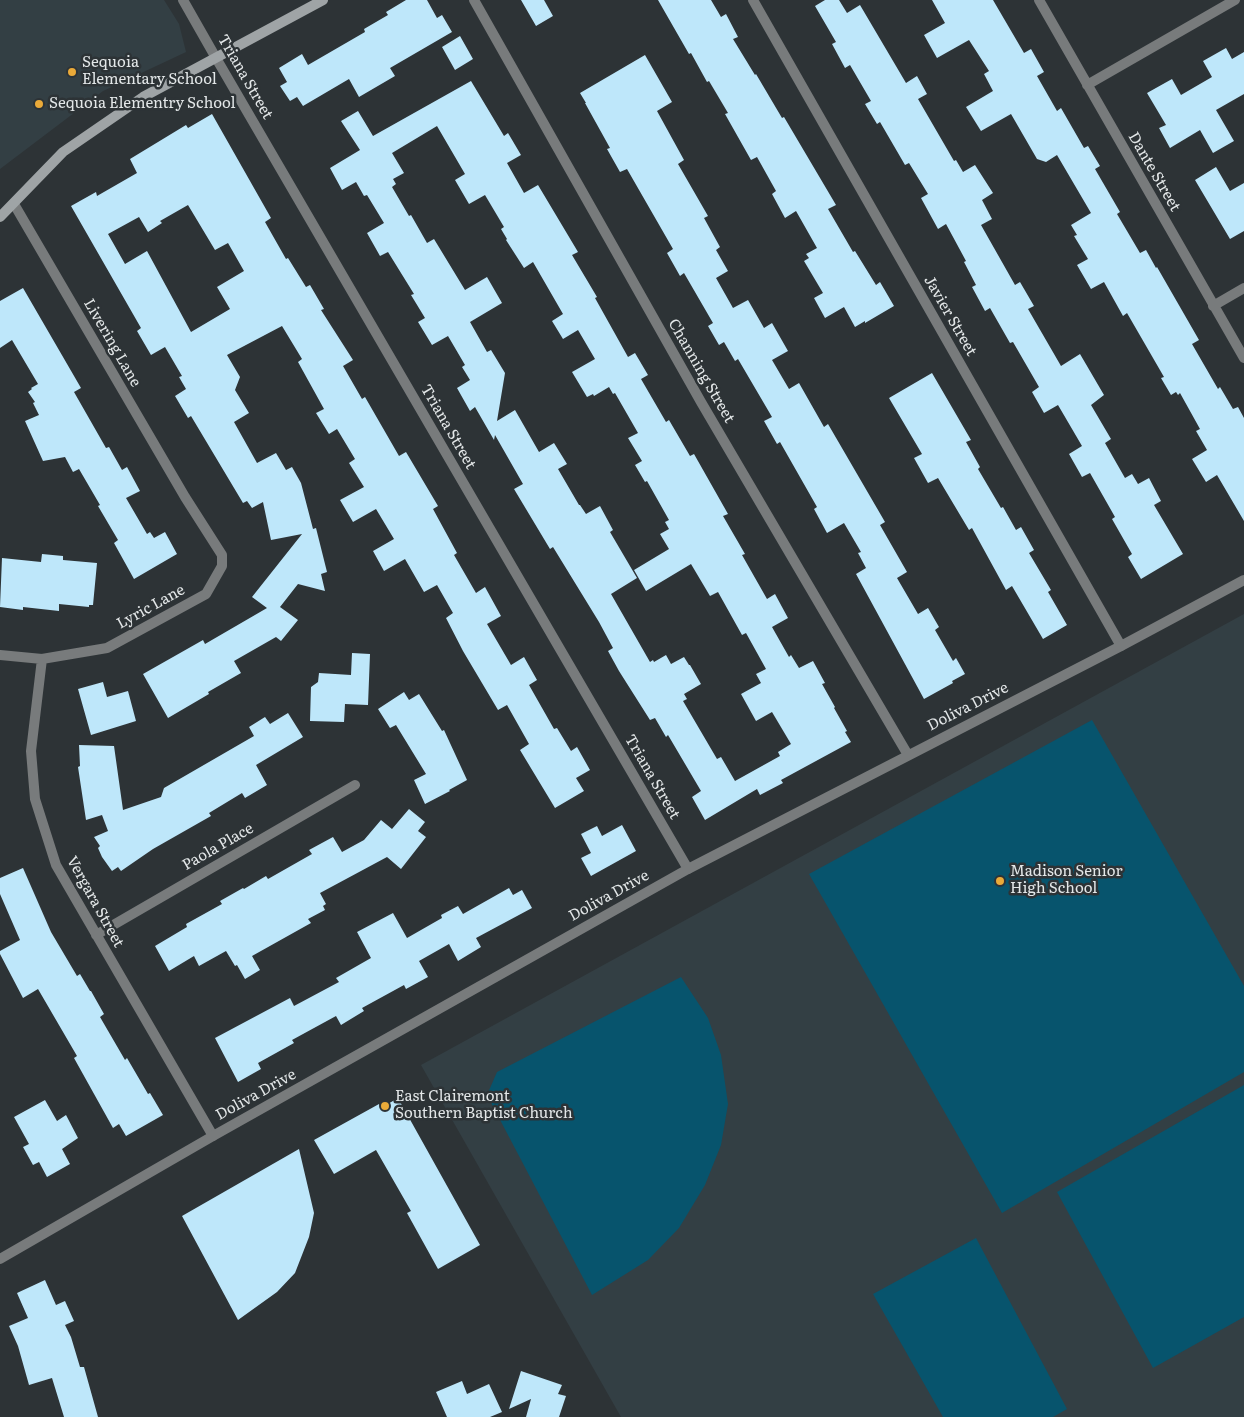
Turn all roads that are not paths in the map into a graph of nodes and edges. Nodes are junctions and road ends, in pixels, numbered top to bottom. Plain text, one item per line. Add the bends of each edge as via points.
1 (183, 0) edge
2 (323, 0) edge
3 (474, 0) edge
4 (753, 0) edge
5 (1039, 0) edge
6 (1235, 0) edge
7 (216, 58) junction
8 (1087, 85) junction
9 (14, 204) junction
10 (0, 217) edge
11 (1244, 288) edge
12 (1213, 306) junction
13 (1244, 358) edge
14 (184, 497) joint
15 (1244, 580) edge
16 (1121, 646) junction
17 (0, 655) edge
18 (42, 659) junction
19 (908, 754) junction
20 (355, 785) dead end
21 (688, 869) junction
22 (96, 935) junction
23 (213, 1136) junction
24 (0, 1259) edge

1 - 7 street, Triana Street
2 - 7 main road
3 - 19 street, Channing Street via 701,402
4 - 16 street, Javier Street
5 - 8 street, Dante Street
6 - 8 street
7 - 9 main road via 143,97 63,152
7 - 21 street, Triana Street
8 - 12 street, Dante Street
9 - 10 main road
9 - 14 street, Livering Lane
11 - 12 street
12 - 13 street, Dante Street
14 - 18 street, Lyric Lane via 222,555 222,566 206,594 107,648
15 - 16 street, Doliva Drive
16 - 19 street, Doliva Drive
17 - 18 street, Lyric Lane
18 - 22 street, Vergara Street via 31,751 35,799 56,865
19 - 21 street, Doliva Drive
20 - 22 street, Paola Place
21 - 23 street, Doliva Drive
22 - 23 street, Vergara Street
23 - 24 street, Doliva Drive

